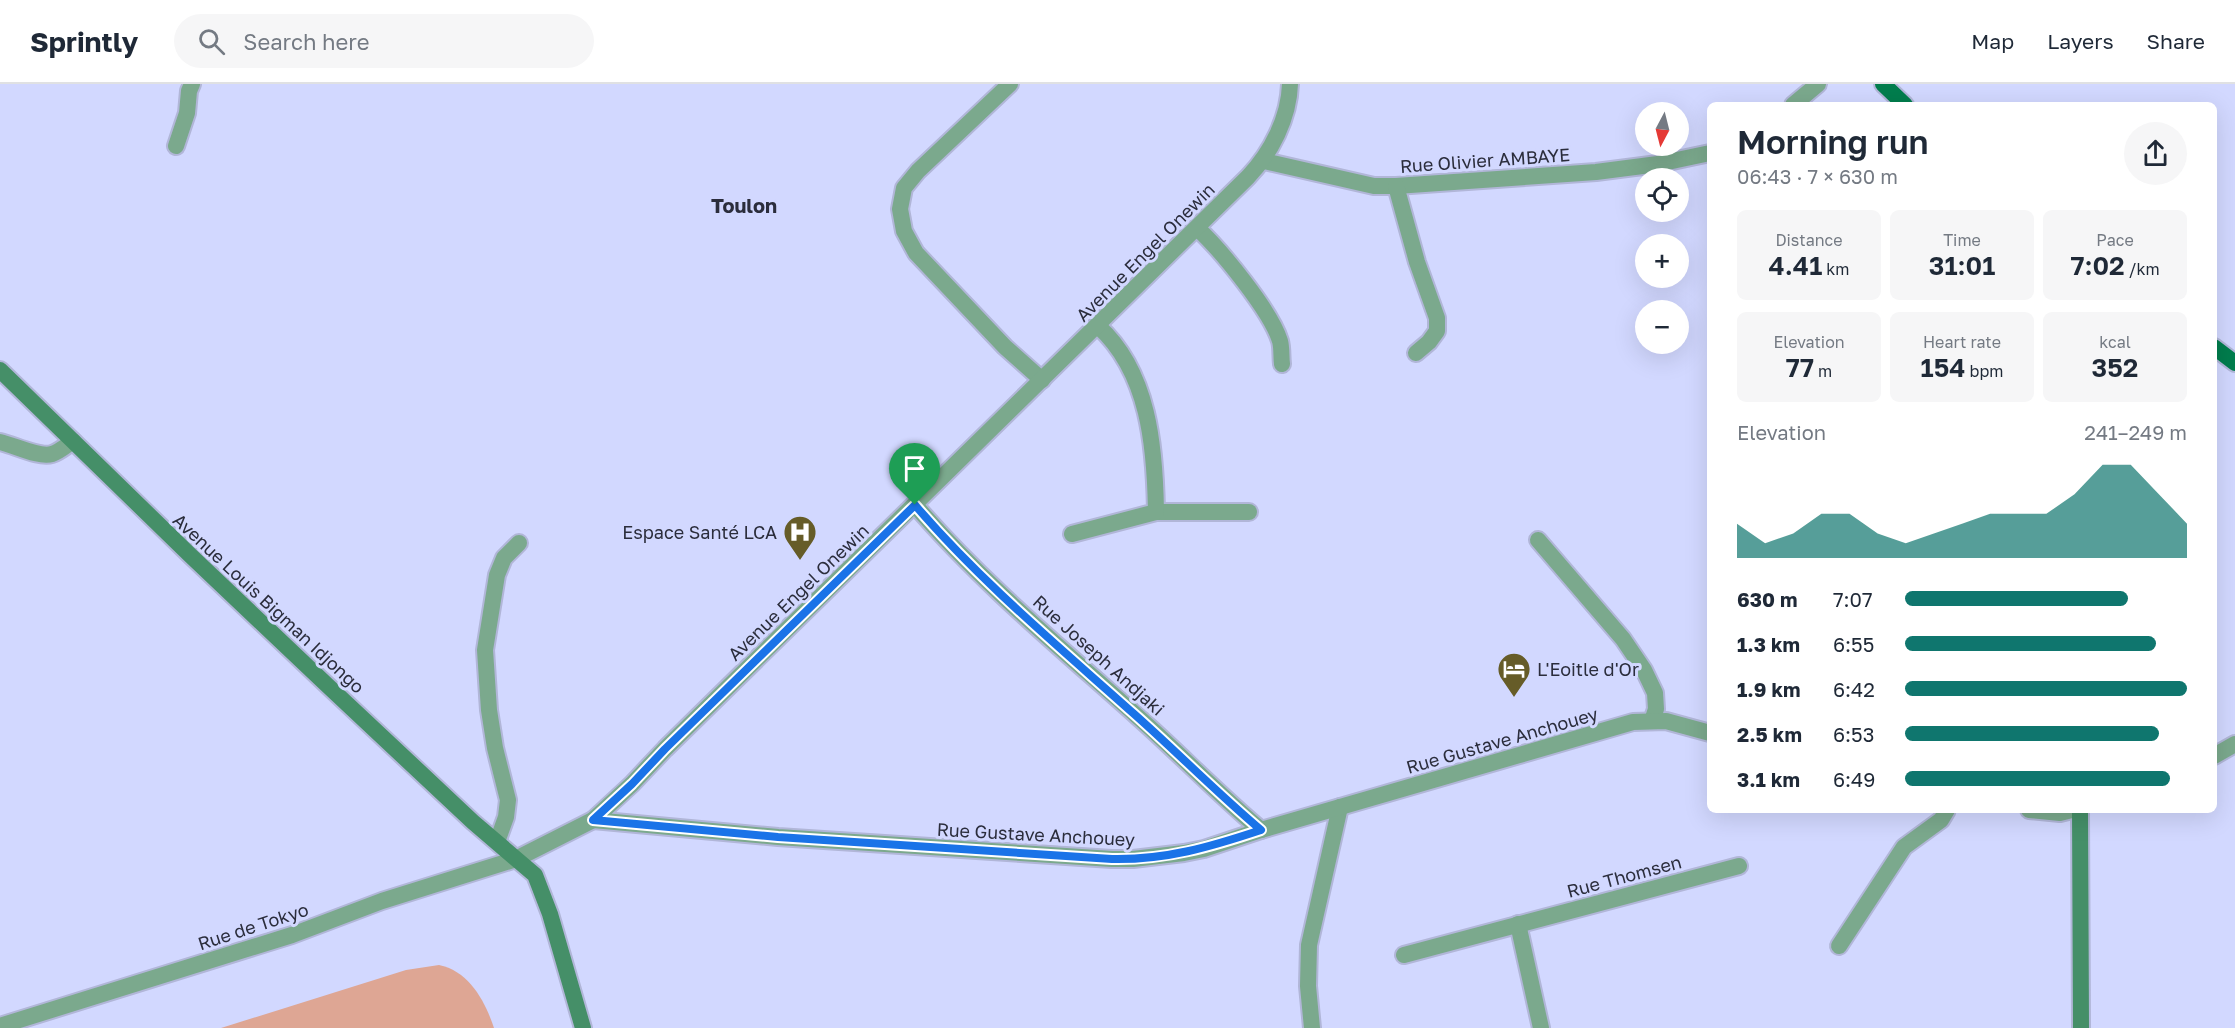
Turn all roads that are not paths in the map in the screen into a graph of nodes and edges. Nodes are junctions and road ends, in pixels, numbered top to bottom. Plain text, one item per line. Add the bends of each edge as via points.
1 (192, 84) edge
2 (1010, 84) edge
3 (1290, 84) edge
4 (1818, 84) edge
5 (1883, 84) edge
6 (1797, 102) edge
7 (1902, 102) edge
8 (176, 146) dead end
9 (1707, 154) edge
10 (1264, 161) junction
11 (1396, 186) junction
12 (1197, 228) junction
13 (1098, 326) junction
14 (2217, 349) edge
15 (1416, 353) dead end
16 (2235, 363) edge
17 (1282, 364) dead end
18 (0, 370) edge
19 (1041, 380) junction
20 (73, 441) junction
21 (0, 442) edge
22 (915, 505) junction
23 (1156, 512) junction
24 (1249, 512) dead end
25 (1072, 534) dead end
26 (1538, 540) dead end
27 (519, 543) dead end
28 (1652, 721) junction
29 (1707, 732) edge
30 (2235, 744) edge
31 (2217, 754) edge
32 (1340, 807) junction
33 (1945, 813) edge
34 (2080, 813) edge
35 (593, 820) junction
36 (1261, 830) junction
37 (497, 843) junction
38 (516, 859) junction
39 (1739, 866) dead end
40 (1518, 924) junction
41 (1839, 946) dead end
42 (1404, 955) dead end
43 (0, 1026) edge
44 (583, 1028) edge
45 (1312, 1028) edge
46 (1540, 1028) edge
47 (2081, 1028) edge

1 - 8 street
2 - 19 street via 918,171 904,188 900,209 904,231 916,253
3 - 10 street, Avenue Engel Onewin via 1286,109
4 - 6 street
5 - 7 main road
9 - 11 street, Rue Olivier AMBAYE via 1596,172
10 - 11 street, Rue Olivier AMBAYE via 1374,186
10 - 12 street, Avenue Engel Onewin
11 - 15 street via 1437,318 1437,331
12 - 13 street, Avenue Engel Onewin
12 - 17 street via 1266,313 1280,341
13 - 19 street, Avenue Engel Onewin
13 - 23 street via 1123,354 1152,435
14 - 16 main road
18 - 20 main road, Avenue Louis Bigman Idjongo
19 - 22 street, Avenue Engel Onewin
20 - 21 street via 52,454
20 - 37 main road, Avenue Louis Bigman Idjongo
22 - 35 street, Avenue Engel Onewin
22 - 36 street, Rue Joseph Andjaki via 1040,630
23 - 24 street
23 - 25 street
26 - 28 street via 1623,639 1644,670 1655,693
27 - 37 street via 504,558 497,575 485,650 489,710 508,800
28 - 29 street, Rue Gustave Anchouey
28 - 32 street, Rue Gustave Anchouey via 1633,722
30 - 31 street
32 - 36 street, Rue Gustave Anchouey
32 - 45 street via 1309,945
33 - 41 street via 1905,848
34 - 47 main road
35 - 36 street, Rue Gustave Anchouey via 778,837 1112,859 1184,853
35 - 38 street, Avenue Engel Onewin
37 - 38 main road, Avenue Louis Bigman Idjongo
38 - 43 street, Rue de Tokyo via 382,901 292,935
38 - 44 main road, Avenue Louis Bigman Idjongo via 535,875
39 - 40 street, Rue Thomsen
40 - 42 street, Rue Thomsen
40 - 46 street

